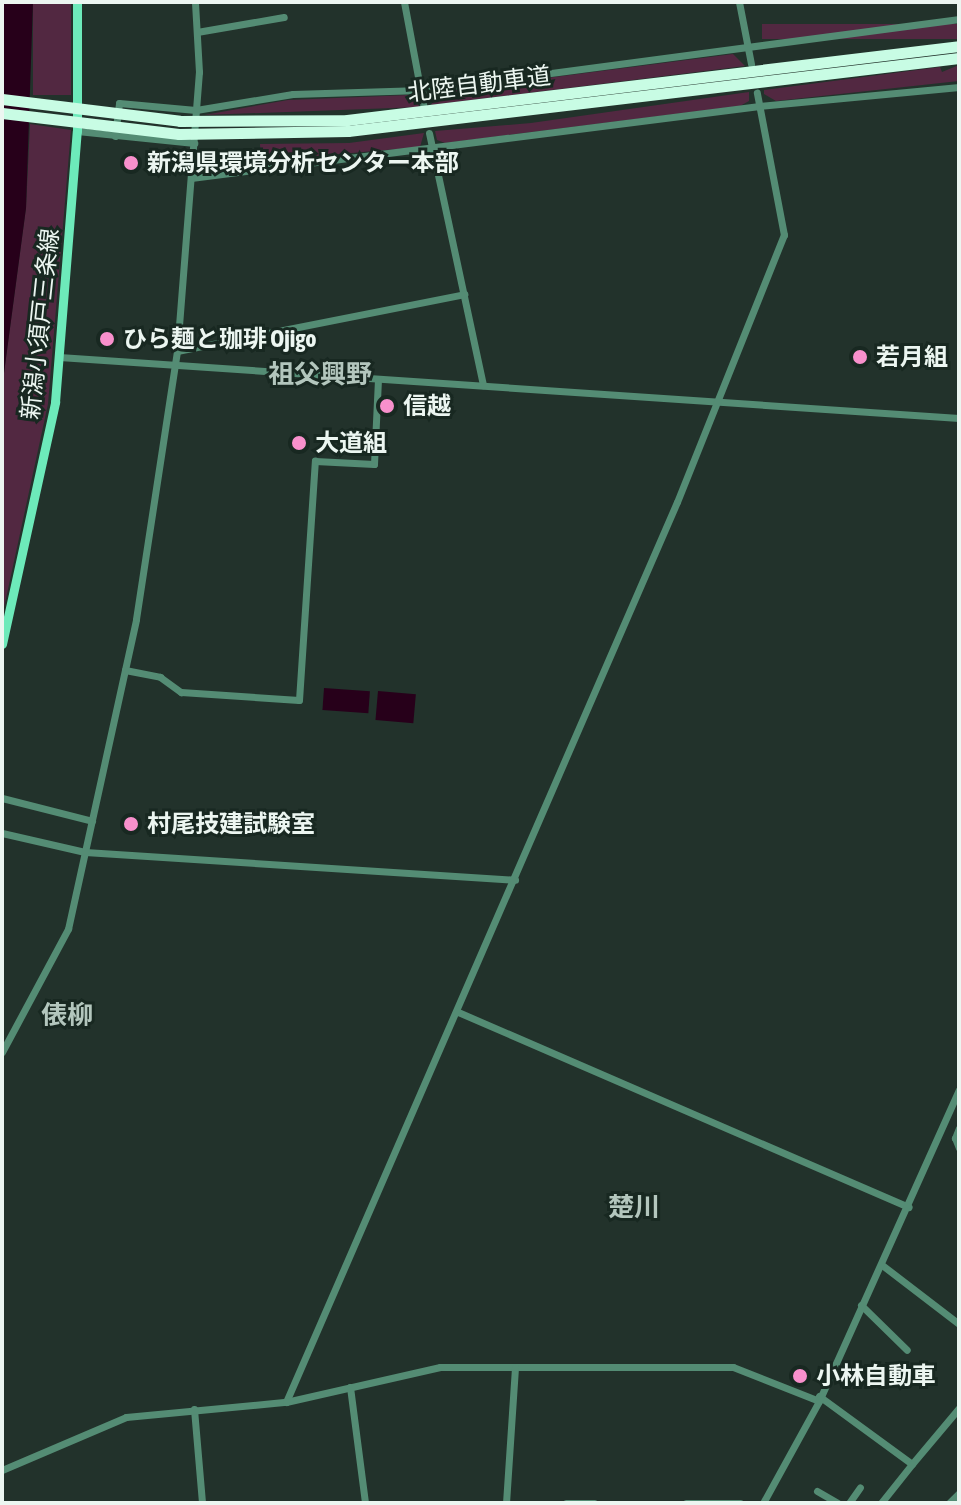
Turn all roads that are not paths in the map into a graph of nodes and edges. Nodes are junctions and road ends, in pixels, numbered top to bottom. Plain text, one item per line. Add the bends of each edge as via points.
1 (77, 2) edge
2 (195, 2) edge
3 (404, 2) edge
4 (739, 2) edge
5 (284, 17) dead end
6 (959, 19) edge
7 (197, 32) junction
8 (959, 46) edge
9 (749, 49) junction
10 (959, 58) edge
11 (751, 64) dead end
12 (959, 87) edge
13 (422, 90) junction
14 (757, 93) dead end
15 (2, 99) edge
16 (423, 104) dead end
17 (759, 106) junction
18 (196, 110) junction
19 (2, 113) edge
20 (281, 129) junction
21 (77, 131) junction
22 (429, 133) dead end
23 (115, 136) junction
24 (194, 143) junction
25 (433, 148) junction
26 (191, 178) junction
27 (464, 294) junction
28 (177, 351) junction
29 (59, 357) junction
30 (174, 367) junction
31 (378, 379) junction
32 (483, 385) junction
33 (720, 403) junction
34 (959, 418) edge
35 (2, 644) edge
36 (125, 670) junction
37 (2, 798) edge
38 (92, 821) junction
39 (2, 833) edge
40 (85, 852) junction
41 (515, 880) junction
42 (458, 1012) junction
43 (2, 1052) edge
44 (959, 1090) edge
45 (959, 1128) edge
46 (959, 1148) edge
47 (909, 1207) junction
48 (882, 1265) junction
49 (861, 1305) junction
50 (959, 1324) edge
51 (907, 1350) dead end
52 (515, 1367) junction
53 (350, 1387) junction
54 (819, 1399) junction
55 (286, 1402) junction
56 (959, 1408) edge
57 (194, 1409) junction
58 (912, 1464) junction
59 (2, 1470) edge
60 (860, 1487) dead end
61 (817, 1491) dead end
62 (959, 1493) edge
63 (202, 1503) edge
64 (365, 1503) edge
65 (506, 1503) edge
66 (566, 1503) edge
67 (585, 1503) edge
68 (594, 1503) edge
69 (686, 1503) edge
70 (740, 1503) edge
71 (763, 1503) edge
72 (838, 1503) edge
73 (849, 1503) edge
74 (881, 1503) edge
75 (949, 1503) edge

1 - 21 main road, 新潟小須戸三条線
2 - 7 street
3 - 13 street
4 - 9 street
5 - 7 street
6 - 9 street
7 - 18 street
8 - 20 highway, 北陸自動車道
9 - 11 street
9 - 13 street
10 - 20 highway, 北陸自動車道 via 438,123
12 - 17 street
13 - 16 street
13 - 18 street via 293,94
14 - 17 street
15 - 20 highway, 北陸自動車道 via 127,117
17 - 25 street
17 - 33 street via 785,229
18 - 23 street via 119,103
18 - 24 street
19 - 20 highway, 北陸自動車道 via 125,130
21 - 23 street
21 - 29 main road, 新潟小須戸三条線
22 - 25 street
23 - 24 street
24 - 26 street
25 - 26 street
25 - 27 street
26 - 28 street
27 - 28 street
27 - 32 street
28 - 30 street
29 - 30 street
29 - 35 main road, 新潟小須戸三条線 via 52,417
30 - 31 street
30 - 36 street
31 - 32 street
31 - 36 street via 374,464 315,461 299,700 181,692 160,677
32 - 33 street
33 - 34 street
33 - 41 street
36 - 38 street
37 - 38 street
38 - 40 street
39 - 40 street
40 - 41 street
40 - 43 street via 64,939
41 - 42 street
42 - 47 street
42 - 55 street
44 - 47 street
45 - 46 street
47 - 48 street
48 - 49 street
48 - 50 street
49 - 51 street
49 - 54 street
52 - 53 street via 440,1367
52 - 54 street via 733,1367
52 - 65 street
53 - 55 street
53 - 64 street
54 - 58 street
54 - 71 street
55 - 57 street
56 - 58 street
57 - 59 street via 126,1417
57 - 63 street
58 - 74 street
60 - 73 street
61 - 72 street
62 - 75 street
66 - 67 street
67 - 68 street
69 - 70 street

